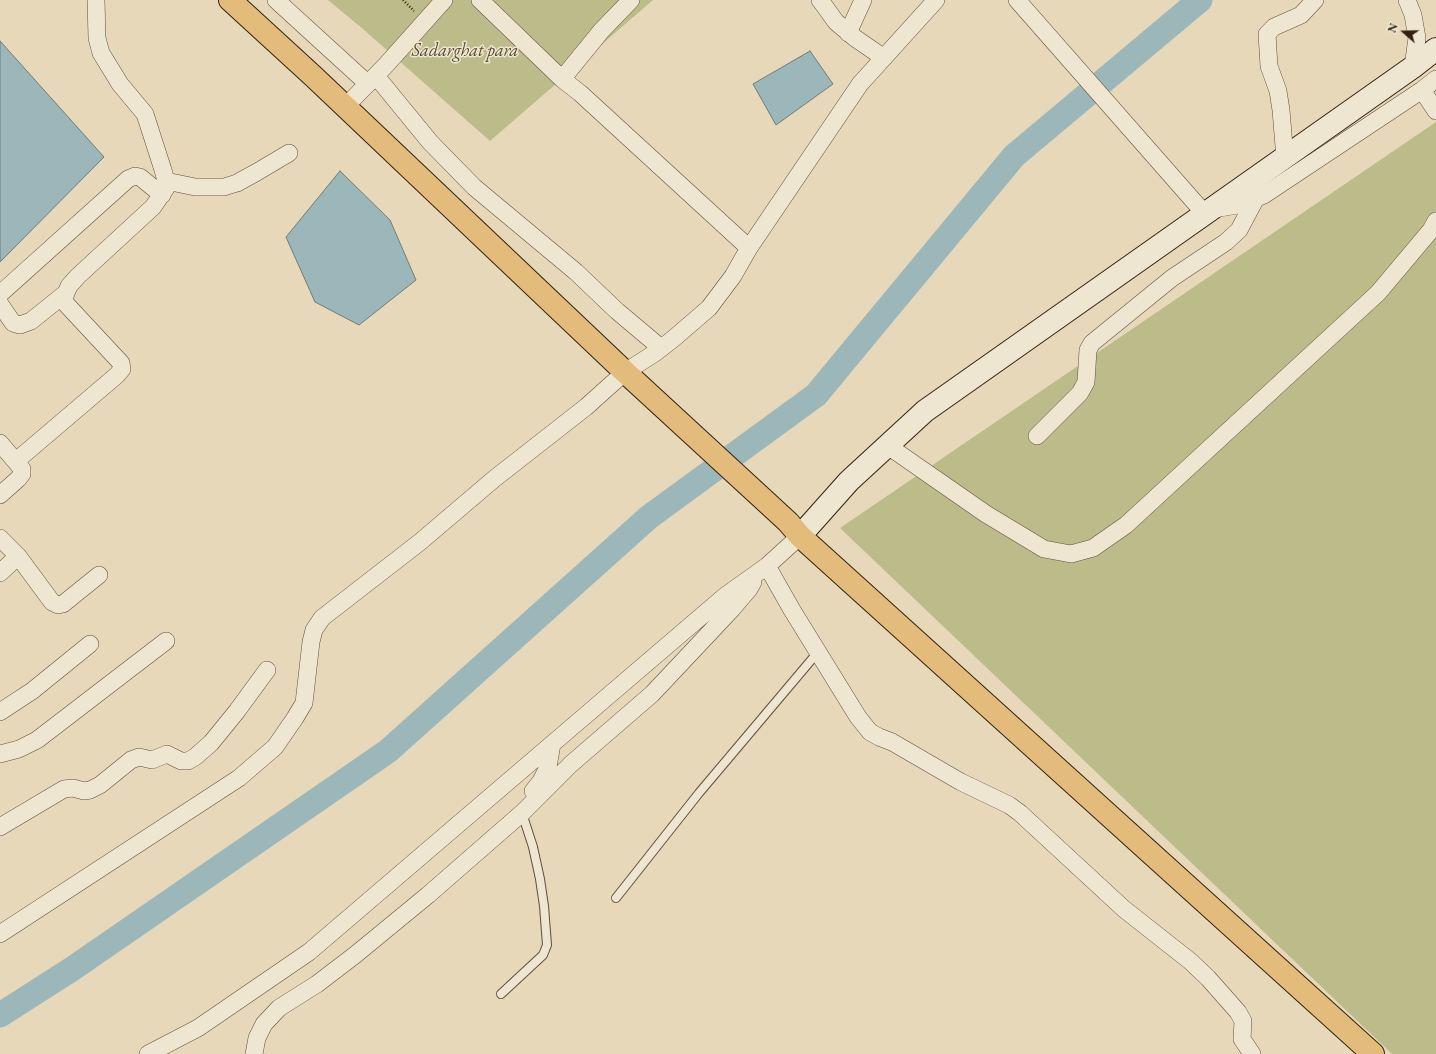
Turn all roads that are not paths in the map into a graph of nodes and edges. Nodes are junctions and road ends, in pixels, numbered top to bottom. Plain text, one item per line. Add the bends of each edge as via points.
1 (96, 0) edge
2 (230, 0) edge
3 (276, 0) edge
4 (444, 0) edge
5 (480, 0) edge
6 (631, 0) edge
7 (820, 0) edge
8 (863, 0) edge
9 (936, 0) edge
10 (1017, 0) edge
11 (1315, 0) edge
12 (1407, 0) edge
13 (848, 32) junction
14 (1436, 49) edge
15 (884, 58) junction
16 (1413, 67) junction
17 (562, 79) junction
18 (1436, 79) edge
19 (372, 80) junction
20 (1422, 90) junction
21 (345, 107) junction
22 (1436, 111) edge
23 (289, 153) dead end
24 (1285, 158) junction
25 (164, 188) junction
26 (1256, 198) junction
27 (1208, 212) junction
28 (1436, 221) edge
29 (749, 248) junction
30 (66, 293) junction
31 (0, 294) edge
32 (0, 304) edge
33 (662, 348) junction
34 (625, 372) junction
35 (1037, 436) dead end
36 (0, 443) edge
37 (888, 446) junction
38 (16, 461) junction
39 (0, 495) edge
40 (794, 529) junction
41 (0, 538) edge
42 (18, 556) junction
43 (763, 569) junction
44 (0, 573) edge
45 (99, 575) dead end
46 (166, 641) dead end
47 (90, 644) dead end
48 (818, 652) junction
49 (267, 670) dead end
50 (0, 712) edge
51 (552, 744) junction
52 (0, 754) edge
53 (519, 817) junction
54 (0, 827) edge
55 (616, 898) dead end
56 (0, 934) edge
57 (501, 994) dead end
58 (148, 1054) edge
59 (254, 1054) edge
60 (1252, 1054) edge
61 (1373, 1054) edge

1 - 25 street via 97,38 101,53 120,84 145,114
2 - 21 highway
3 - 19 street
4 - 19 street
5 - 17 street
6 - 17 street via 602,30
7 - 13 street via 836,22
8 - 13 street
9 - 15 street
10 - 27 street
11 - 24 street via 1301,15 1274,27 1267,34 1269,66 1278,91 1281,110
12 - 16 street via 1417,38
13 - 15 street
14 - 16 street
15 - 29 street via 860,84
16 - 24 street
17 - 29 street
18 - 20 street
19 - 21 street
19 - 33 street via 474,187
20 - 22 street
20 - 26 street via 1288,180
21 - 34 highway
23 - 25 street via 237,183 224,187
24 - 27 street
25 - 30 street via 153,207 78,276
25 - 31 street via 140,177 128,179
26 - 27 street
26 - 35 street via 1239,230 1226,242 1172,278 1092,342 1088,350 1086,382 1083,388
27 - 37 street via 925,411
28 - 37 street via 1378,293 1126,525 1093,548 1071,554 1044,549 986,514
29 - 33 street via 733,276 709,308
30 - 32 street via 31,321 20,325 14,323
30 - 38 street via 64,300 67,305 121,363 122,369
33 - 34 street
34 - 40 highway
34 - 56 street via 586,407 494,479 420,542 322,618 314,630 311,642 302,708 275,747 260,761 239,778
36 - 38 street
37 - 40 street
38 - 39 street via 22,469 22,474
40 - 43 street
40 - 61 highway
41 - 42 street
42 - 44 street
42 - 45 street via 52,602 58,605 63,604
43 - 48 street
43 - 51 street via 725,596
43 - 53 street via 732,609 652,694 571,764
46 - 52 street via 37,740 19,749
47 - 50 street via 32,691
48 - 55 lane via 699,793
48 - 60 street via 870,732 1020,813 1124,909 1190,961 1238,1012 1243,1021 1242,1039
49 - 54 street via 237,711 195,757 181,762 167,754 152,760 139,757 131,760 100,785 84,791 64,789
51 - 53 street via 544,776 520,806
51 - 58 street via 309,952 198,1028
53 - 57 lane via 533,848 540,879 547,945 543,955
53 - 59 street via 355,955 317,984 279,1008 264,1024 256,1038

